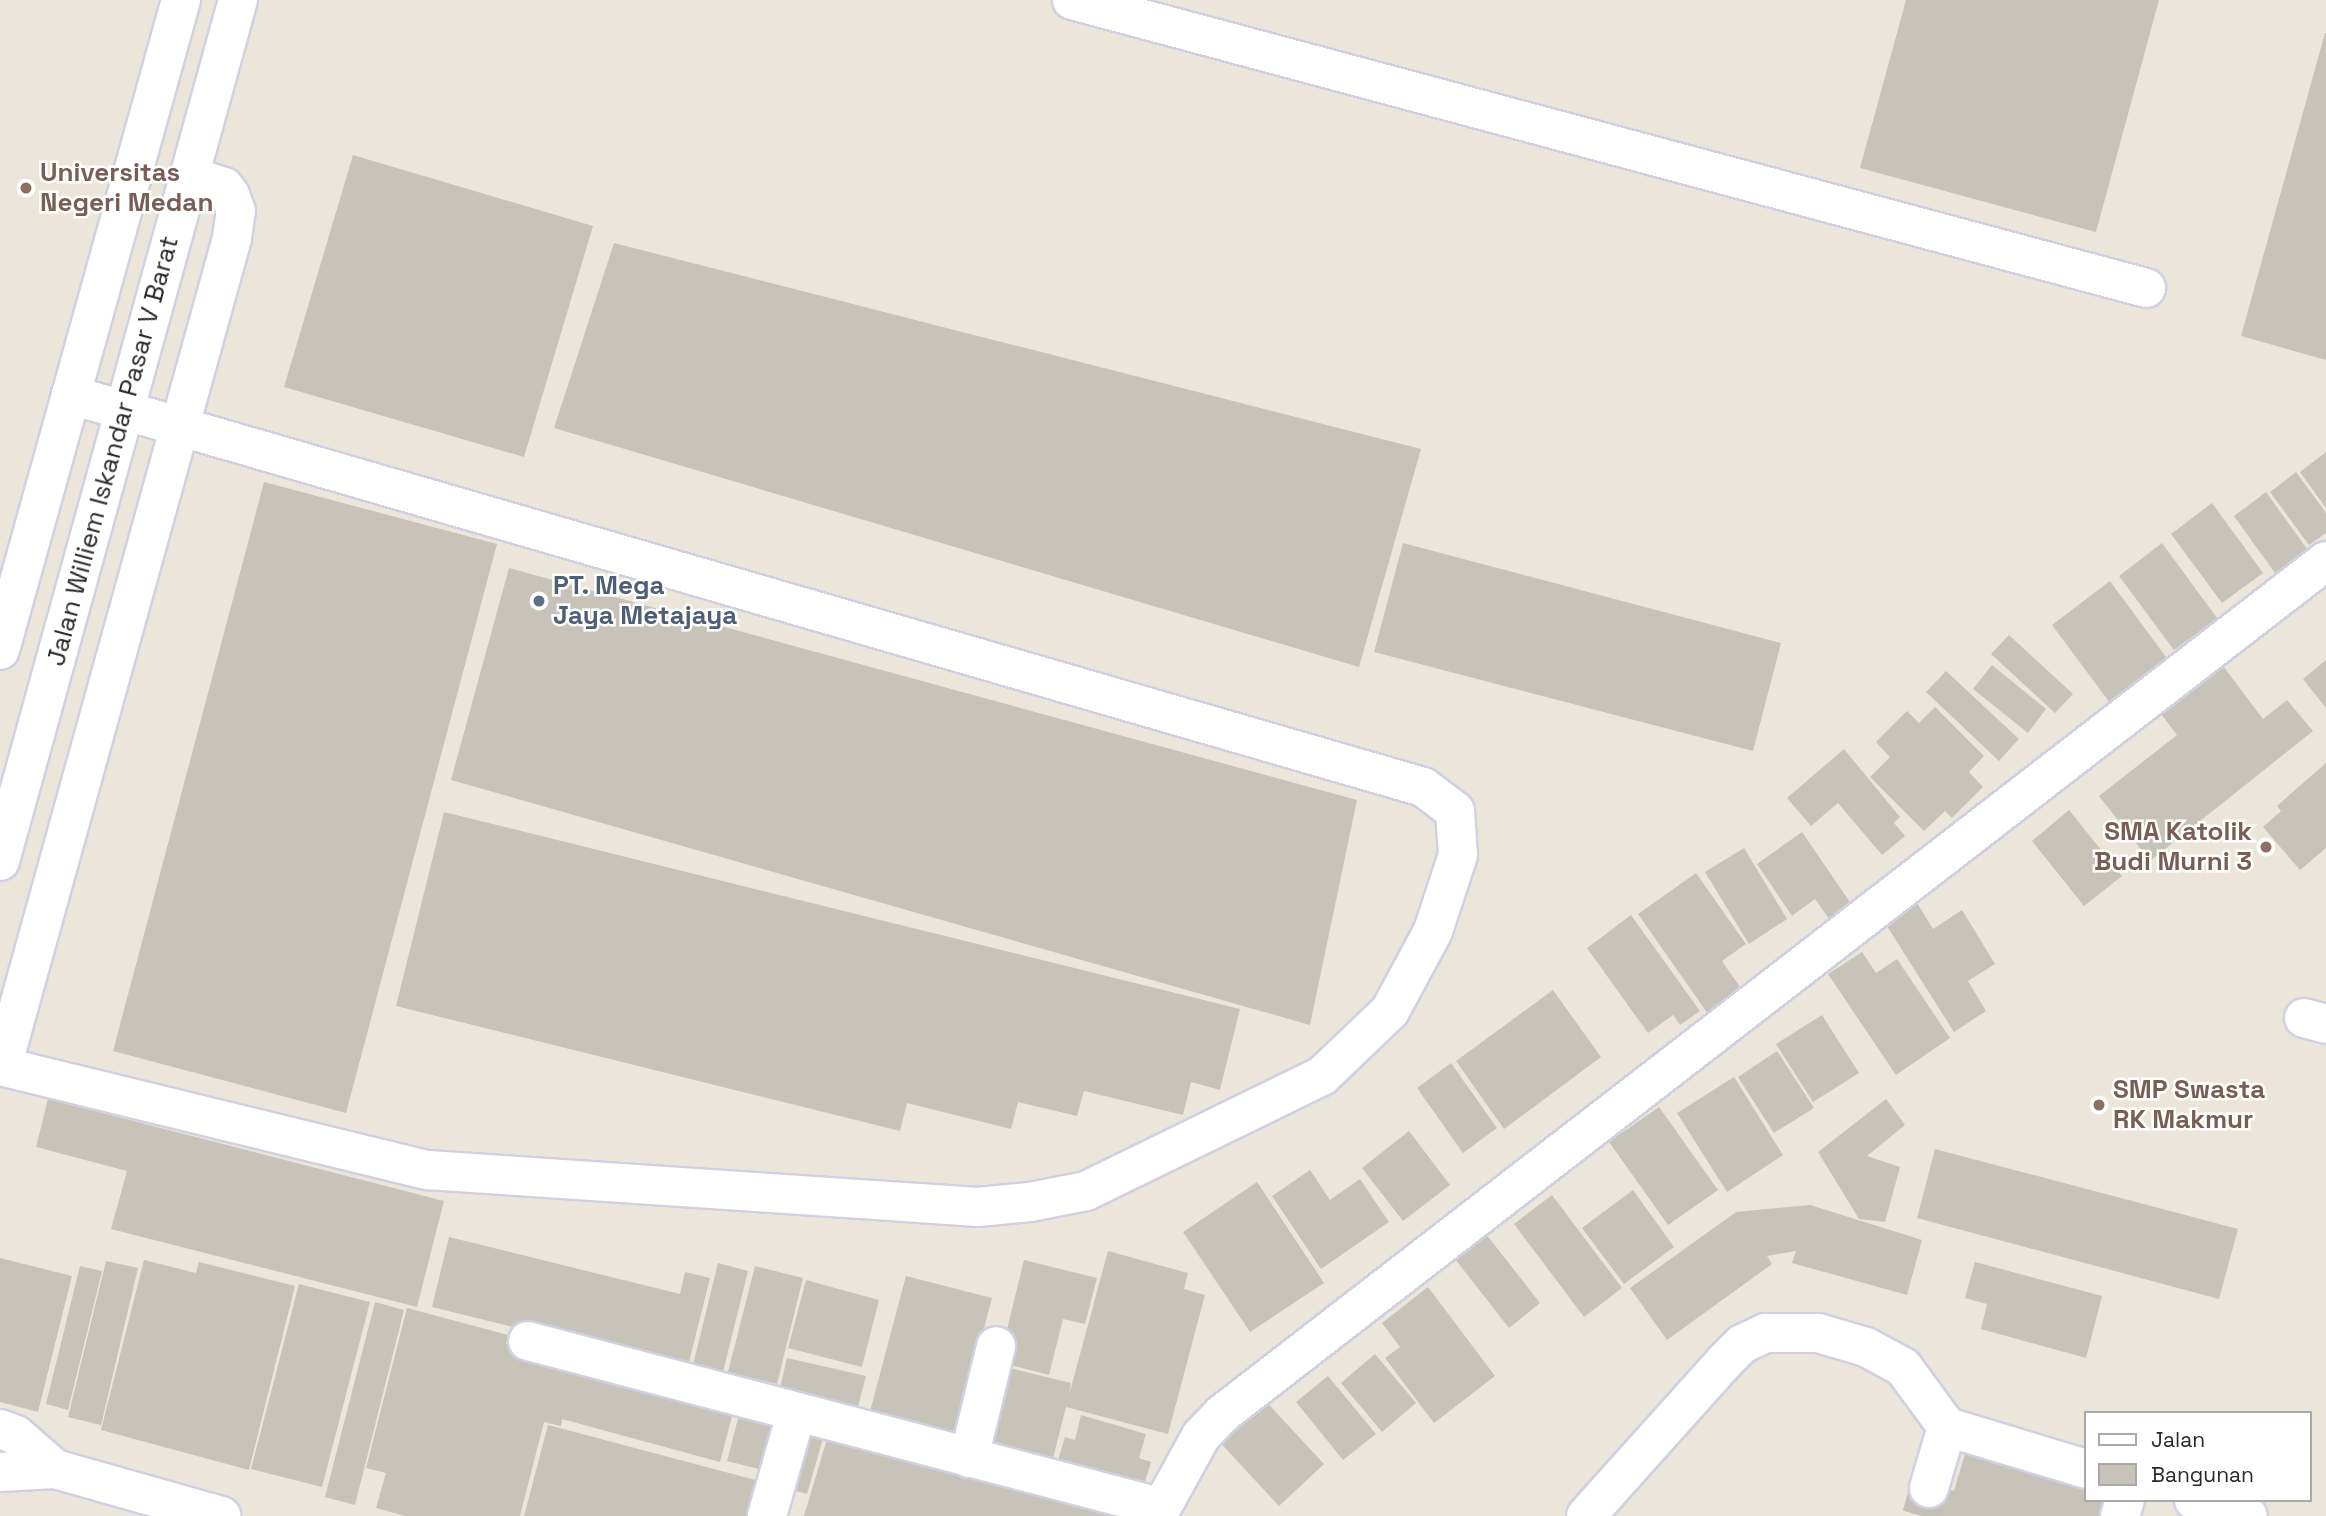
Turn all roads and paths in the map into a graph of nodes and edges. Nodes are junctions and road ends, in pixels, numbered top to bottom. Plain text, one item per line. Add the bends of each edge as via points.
1 (181, 0) edge
2 (238, 0) edge
3 (1072, 0) edge
4 (190, 176) junction
5 (2146, 288) dead end
6 (71, 395) junction
7 (125, 410) junction
8 (182, 427) junction
9 (2326, 561) edge
10 (0, 650) edge
11 (0, 861) edge
12 (1, 1066) edge
13 (528, 1341) dead end
14 (996, 1346) dead end
15 (796, 1414) junction
16 (1947, 1427) junction
17 (0, 1429) edge
18 (969, 1458) junction
19 (2084, 1468) edge
20 (55, 1469) junction
21 (0, 1472) edge
22 (1929, 1488) tunnel mouth
23 (2201, 1502) edge
24 (1158, 1512) edge
25 (221, 1516) edge
26 (767, 1516) edge
27 (1586, 1516) edge
28 (2248, 1516) edge

1 - 6 street, Jalan Williem Iskandar Pasar V Barat
2 - 4 street, Jalan Williem Iskandar Pasar V Barat
3 - 5 street
4 - 7 street, Jalan Williem Iskandar Pasar V Barat
4 - 8 street via 224,187 236,211
6 - 7 street
6 - 10 street, Jalan Williem Iskandar Pasar V Barat
7 - 8 street
7 - 11 street, Jalan Williem Iskandar Pasar V Barat
8 - 12 street
8 - 12 street via 1423,787 1447,801 1460,826 1451,887 1433,932 1390,1011 1322,1076 1086,1191 1030,1202 978,1207 428,1170
9 - 24 street via 1222,1414 1201,1436
13 - 15 street
14 - 18 street
15 - 18 street
15 - 26 street
16 - 19 street via 1981,1441
16 - 22 street
16 - 27 street via 1903,1367 1866,1347 1818,1334 1766,1333 1742,1344 1724,1362
17 - 20 street via 16,1435
18 - 24 street
20 - 21 street
20 - 25 street
23 - 28 street

